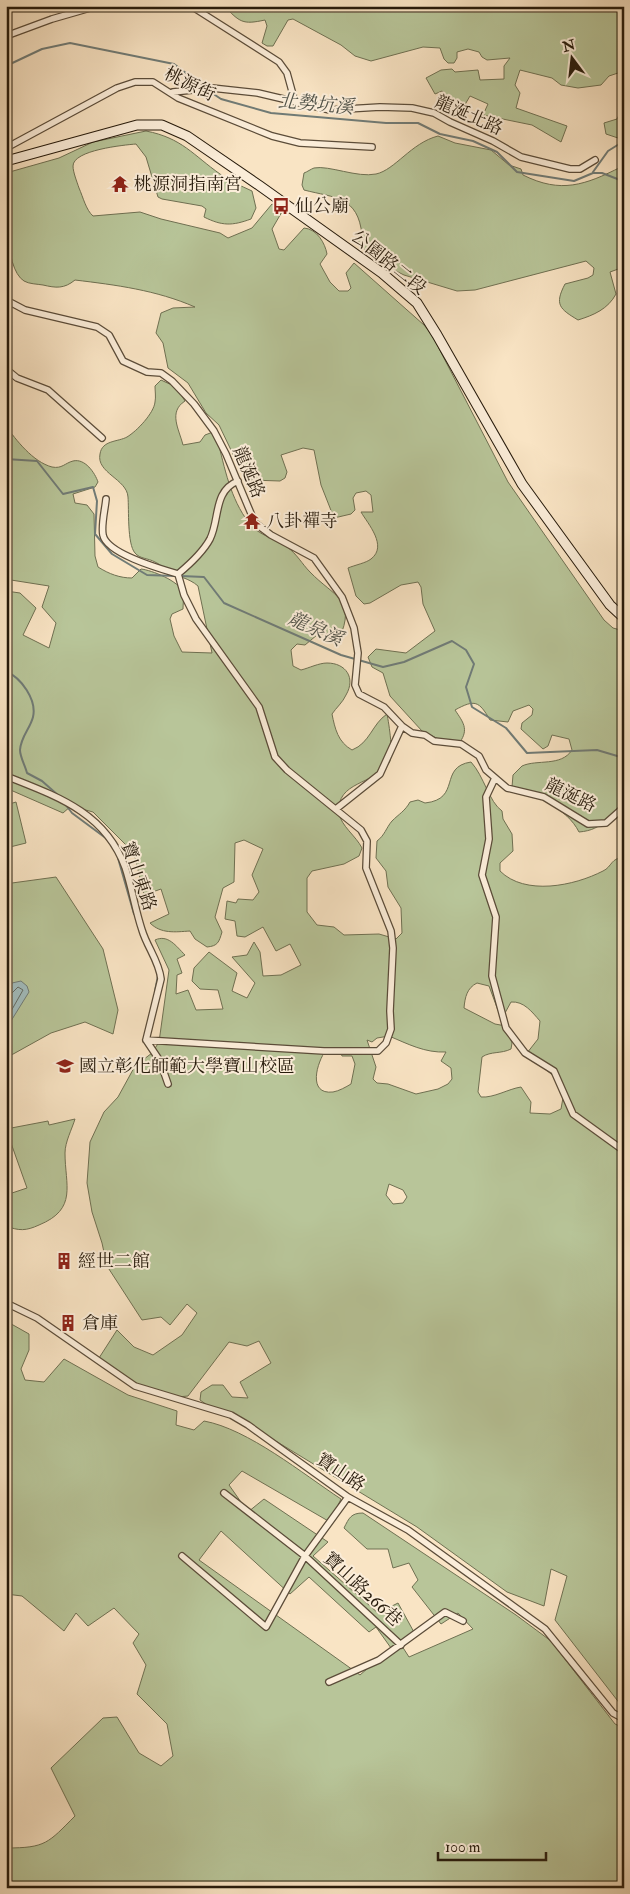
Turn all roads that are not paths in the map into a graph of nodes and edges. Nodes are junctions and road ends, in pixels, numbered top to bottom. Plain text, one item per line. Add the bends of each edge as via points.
1 (97, 6) edge
2 (191, 6) edge
3 (6, 36) edge
4 (173, 92) junction
5 (294, 102) junction
6 (372, 147) dead end
7 (6, 148) edge
8 (595, 160) dead end
9 (6, 161) edge
10 (6, 300) edge
11 (6, 369) edge
12 (102, 438) dead end
13 (238, 481) junction
14 (106, 500) dead end
15 (178, 574) junction
16 (624, 618) edge
17 (402, 726) junction
18 (6, 776) edge
19 (495, 778) junction
20 (624, 807) edge
21 (336, 809) junction
22 (146, 1040) junction
23 (168, 1084) dead end
24 (620, 1148) dead end
25 (6, 1302) edge
26 (224, 1494) dead end
27 (348, 1497) junction
28 (182, 1556) dead end
29 (305, 1556) junction
30 (463, 1621) dead end
31 (401, 1645) junction
32 (329, 1682) dead end
33 (624, 1719) edge

1 - 3 street
2 - 5 street via 279,62 287,73
4 - 5 street, 龍涎北路 via 212,88 258,93
4 - 6 street, 桃源街 via 178,98 272,136 300,143
4 - 7 street, 桃源街 via 154,82 135,82 117,88
5 - 8 street, 龍涎北路 via 330,110 412,108 434,113 521,157 570,169 580,169
9 - 16 main road, 公園路二段 via 137,125 162,125 187,136 382,273 417,303 522,484 610,605
10 - 13 street, 龍涎路 via 25,310 97,327 109,336 123,361 147,372 161,373 172,381 214,431
11 - 12 street via 18,378 48,390
13 - 15 street via 225,490 218,502 210,539
13 - 17 street, 龍涎路 via 255,523 314,558 342,597 354,628 358,653 355,685 359,694 384,707
14 - 15 street via 102,535 106,542 127,556
15 - 21 street via 196,619 259,707 275,757
17 - 19 street, 龍涎路 via 434,741 461,744 479,756 486,770
17 - 21 street via 380,774
18 - 22 street, 寶山東路 via 57,797 86,814 104,829 115,845 142,932 160,970 161,979
19 - 20 street, 龍涎路 via 507,788 544,797 588,824 606,823
19 - 24 street via 486,797 489,839 482,875 496,917 492,976 506,1028 525,1052 554,1071 573,1114
21 - 22 street via 361,830 367,841 366,868 390,931 393,948 391,1029 386,1043 378,1051 324,1051
22 - 23 street via 160,1061
25 - 27 street, 寶山路 via 37,1318 135,1386 231,1415
26 - 29 street, 寶山路266巷
27 - 29 street, 寶山路266巷
27 - 33 street, 寶山路 via 408,1530 545,1629 613,1713
28 - 29 street, 寶山路266巷 via 266,1627
29 - 31 street, 寶山路266巷
30 - 31 street via 445,1612
31 - 32 street via 379,1660

